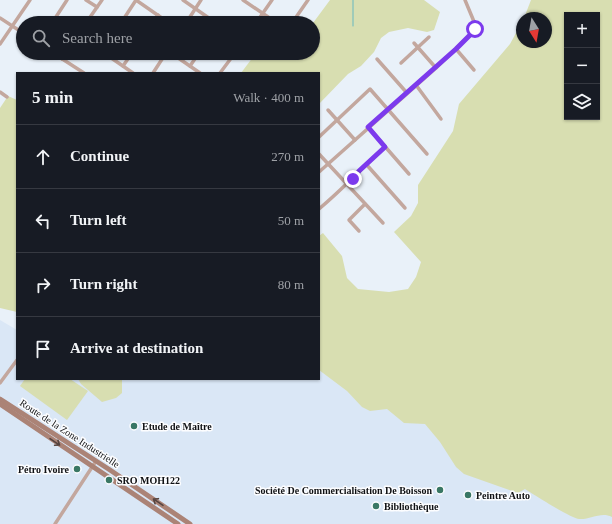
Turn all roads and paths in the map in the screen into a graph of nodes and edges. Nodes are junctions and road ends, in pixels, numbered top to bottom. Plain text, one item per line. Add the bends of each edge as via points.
1 (30, 0) edge
2 (67, 0) edge
3 (86, 0) edge
4 (102, 0) edge
5 (183, 0) edge
6 (201, 0) edge
7 (243, 0) edge
8 (272, 0) edge
9 (308, 0) edge
10 (465, 0) edge
11 (97, 7) junction
12 (195, 9) junction
13 (263, 13) junction
14 (158, 15) edge
15 (19, 16) edge
16 (57, 16) edge
17 (91, 16) edge
18 (126, 16) edge
19 (190, 16) edge
20 (206, 16) edge
21 (261, 16) edge
22 (267, 16) edge
23 (297, 16) edge
24 (0, 18) edge
25 (16, 20) edge
26 (12, 26) junction
27 (16, 29) edge
28 (429, 37) dead end
29 (0, 44) edge
30 (414, 44) dead end
31 (417, 48) junction
32 (456, 49) junction
33 (377, 59) dead end
34 (64, 60) edge
35 (114, 60) edge
36 (127, 60) edge
37 (161, 60) edge
38 (181, 60) edge
39 (194, 60) edge
40 (229, 60) edge
41 (401, 62) dead end
42 (123, 66) junction
43 (190, 66) junction
44 (436, 68) junction
45 (474, 70) dead end
46 (82, 72) edge
47 (132, 72) edge
48 (154, 72) edge
49 (199, 72) edge
50 (221, 72) edge
51 (416, 85) junction
52 (0, 92) edge
53 (408, 92) junction
54 (7, 97) dead end
55 (328, 110) dead end
56 (388, 110) junction
57 (441, 119) dead end
58 (336, 120) junction
59 (368, 127) junction
60 (320, 136) edge
61 (355, 140) junction
62 (385, 147) junction
63 (427, 154) dead end
64 (320, 155) edge
65 (328, 164) junction
66 (366, 164) junction
67 (320, 171) edge
68 (409, 174) dead end
69 (347, 184) junction
70 (365, 204) junction
71 (405, 208) dead end
72 (320, 209) edge
73 (383, 223) dead end
74 (359, 231) dead end
75 (16, 361) edge
76 (0, 383) edge
77 (0, 399) edge
78 (0, 404) edge
79 (96, 461) junction
80 (92, 467) junction
81 (54, 524) edge
82 (178, 524) edge
83 (190, 524) edge

1 - 15 street
2 - 16 street
3 - 11 street
4 - 11 street
5 - 12 street
6 - 12 street
7 - 13 street
8 - 13 street
9 - 23 street
10 - 32 street via 475,29
11 - 17 street
12 - 19 street
12 - 20 street
13 - 21 street
13 - 22 street
14 - 18 street via 136,0
24 - 26 street
25 - 26 street
26 - 27 street
26 - 29 street
28 - 31 street
30 - 31 street
31 - 41 street
31 - 44 street
32 - 44 street
32 - 45 street
33 - 53 street
34 - 46 street
35 - 42 street
36 - 42 street
37 - 48 street
38 - 43 street
39 - 43 street
40 - 50 street
42 - 47 street
43 - 49 street
44 - 51 street
51 - 53 street
51 - 57 street
52 - 54 street
53 - 56 street
55 - 58 street
56 - 58 street via 370,89
56 - 59 street
56 - 63 street
58 - 60 street
58 - 61 street
59 - 61 street
59 - 62 street
61 - 65 street
62 - 66 street
62 - 68 street
64 - 65 street
65 - 67 street
65 - 69 street
66 - 69 street
66 - 71 street
69 - 70 street
69 - 72 street
70 - 73 street
70 - 74 street via 349,220
75 - 76 street
77 - 79 main road, Route de la Zone Industrielle
78 -> 80 main road, Route de la Zone Industrielle
79 - 80 street
83 -> 79 main road, Route de la Zone Industrielle
80 - 81 street
80 - 82 main road, Route de la Zone Industrielle

